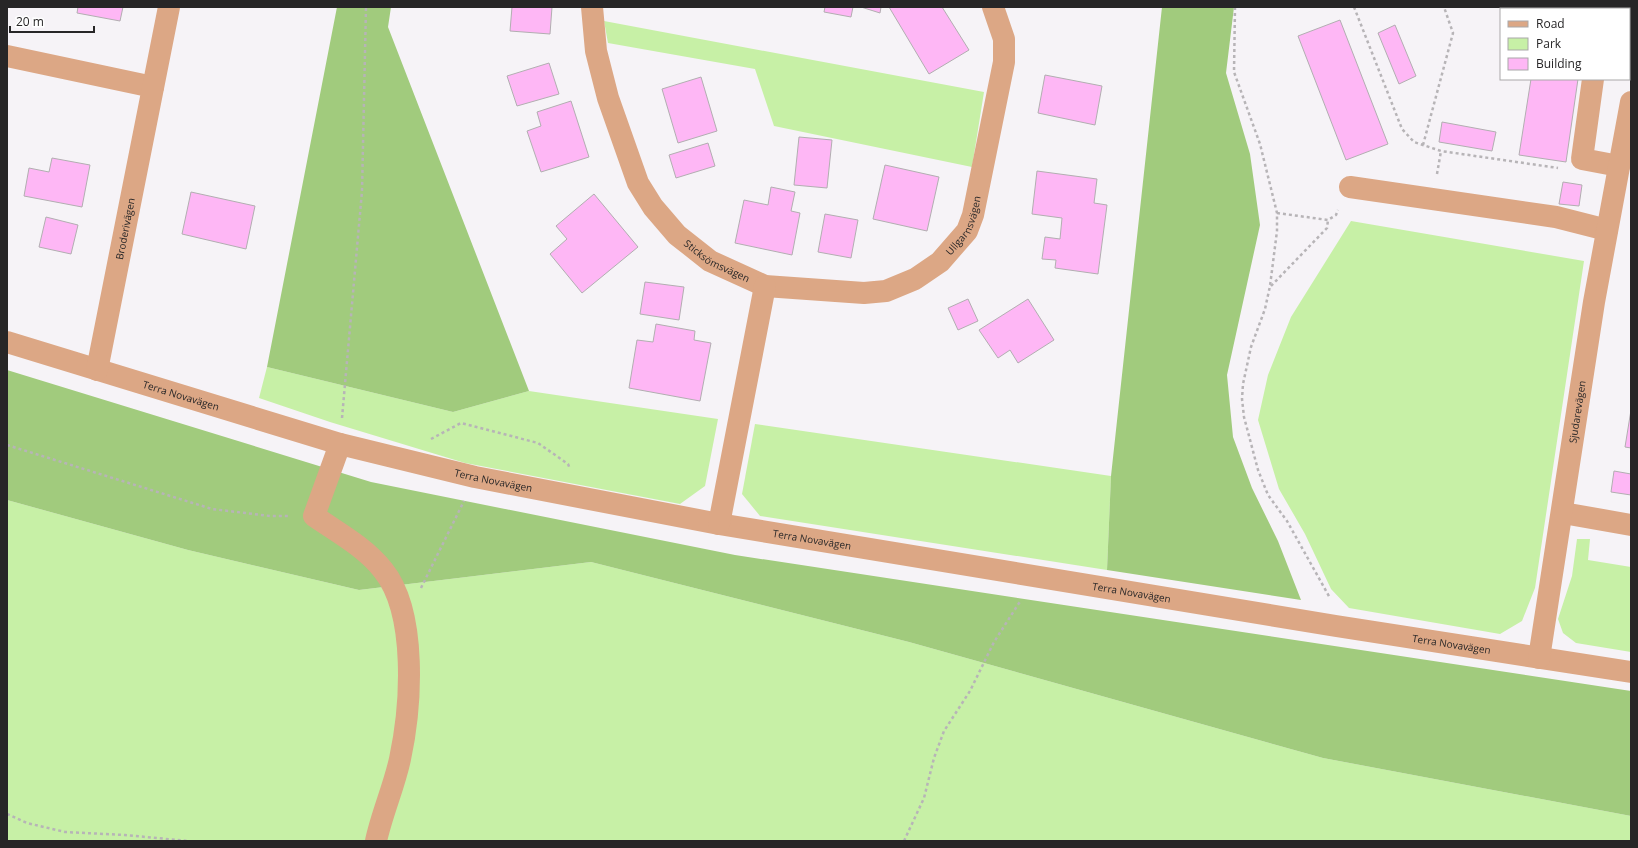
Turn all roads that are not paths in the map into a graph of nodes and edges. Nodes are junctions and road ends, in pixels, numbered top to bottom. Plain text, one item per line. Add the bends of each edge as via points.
1 (169, 7) edge
2 (592, 7) edge
3 (993, 7) edge
4 (7, 56) edge
5 (1593, 80) edge
6 (153, 87) junction
7 (1631, 102) edge
8 (1619, 166) junction
9 (1350, 187) road end
10 (1607, 230) junction
11 (765, 286) junction
12 (7, 342) edge
13 (97, 370) junction
14 (340, 444) junction
15 (1563, 513) junction
16 (719, 524) junction
17 (1631, 525) edge
18 (1539, 658) junction
19 (1631, 672) edge
20 (376, 841) edge

1 - 6 street, Broderivägen
2 - 11 street, Sticksömsvägen via 596,50 608,98 638,183 653,207 677,235 710,262
3 - 11 street, Ullgarnsvägen via 1004,39 1004,62 973,215 967,231 958,244 940,262 916,279 886,291 864,293
4 - 6 street
5 - 8 street via 1582,160
6 - 13 street, Broderivägen
7 - 8 street, Sjudarevägen
8 - 10 street, Sjudarevägen
9 - 10 street via 1556,217
10 - 15 street, Sjudarevägen
11 - 16 street
12 - 13 street, Terra Novavägen
13 - 14 street, Terra Novavägen
14 - 16 street, Terra Novavägen via 475,477
14 - 20 street via 314,516 365,551 384,570 397,593 409,665 407,721 400,760
15 - 17 street
15 - 18 street, Sjudarevägen
16 - 18 street, Terra Novavägen
18 - 19 street, Terra Novavägen

